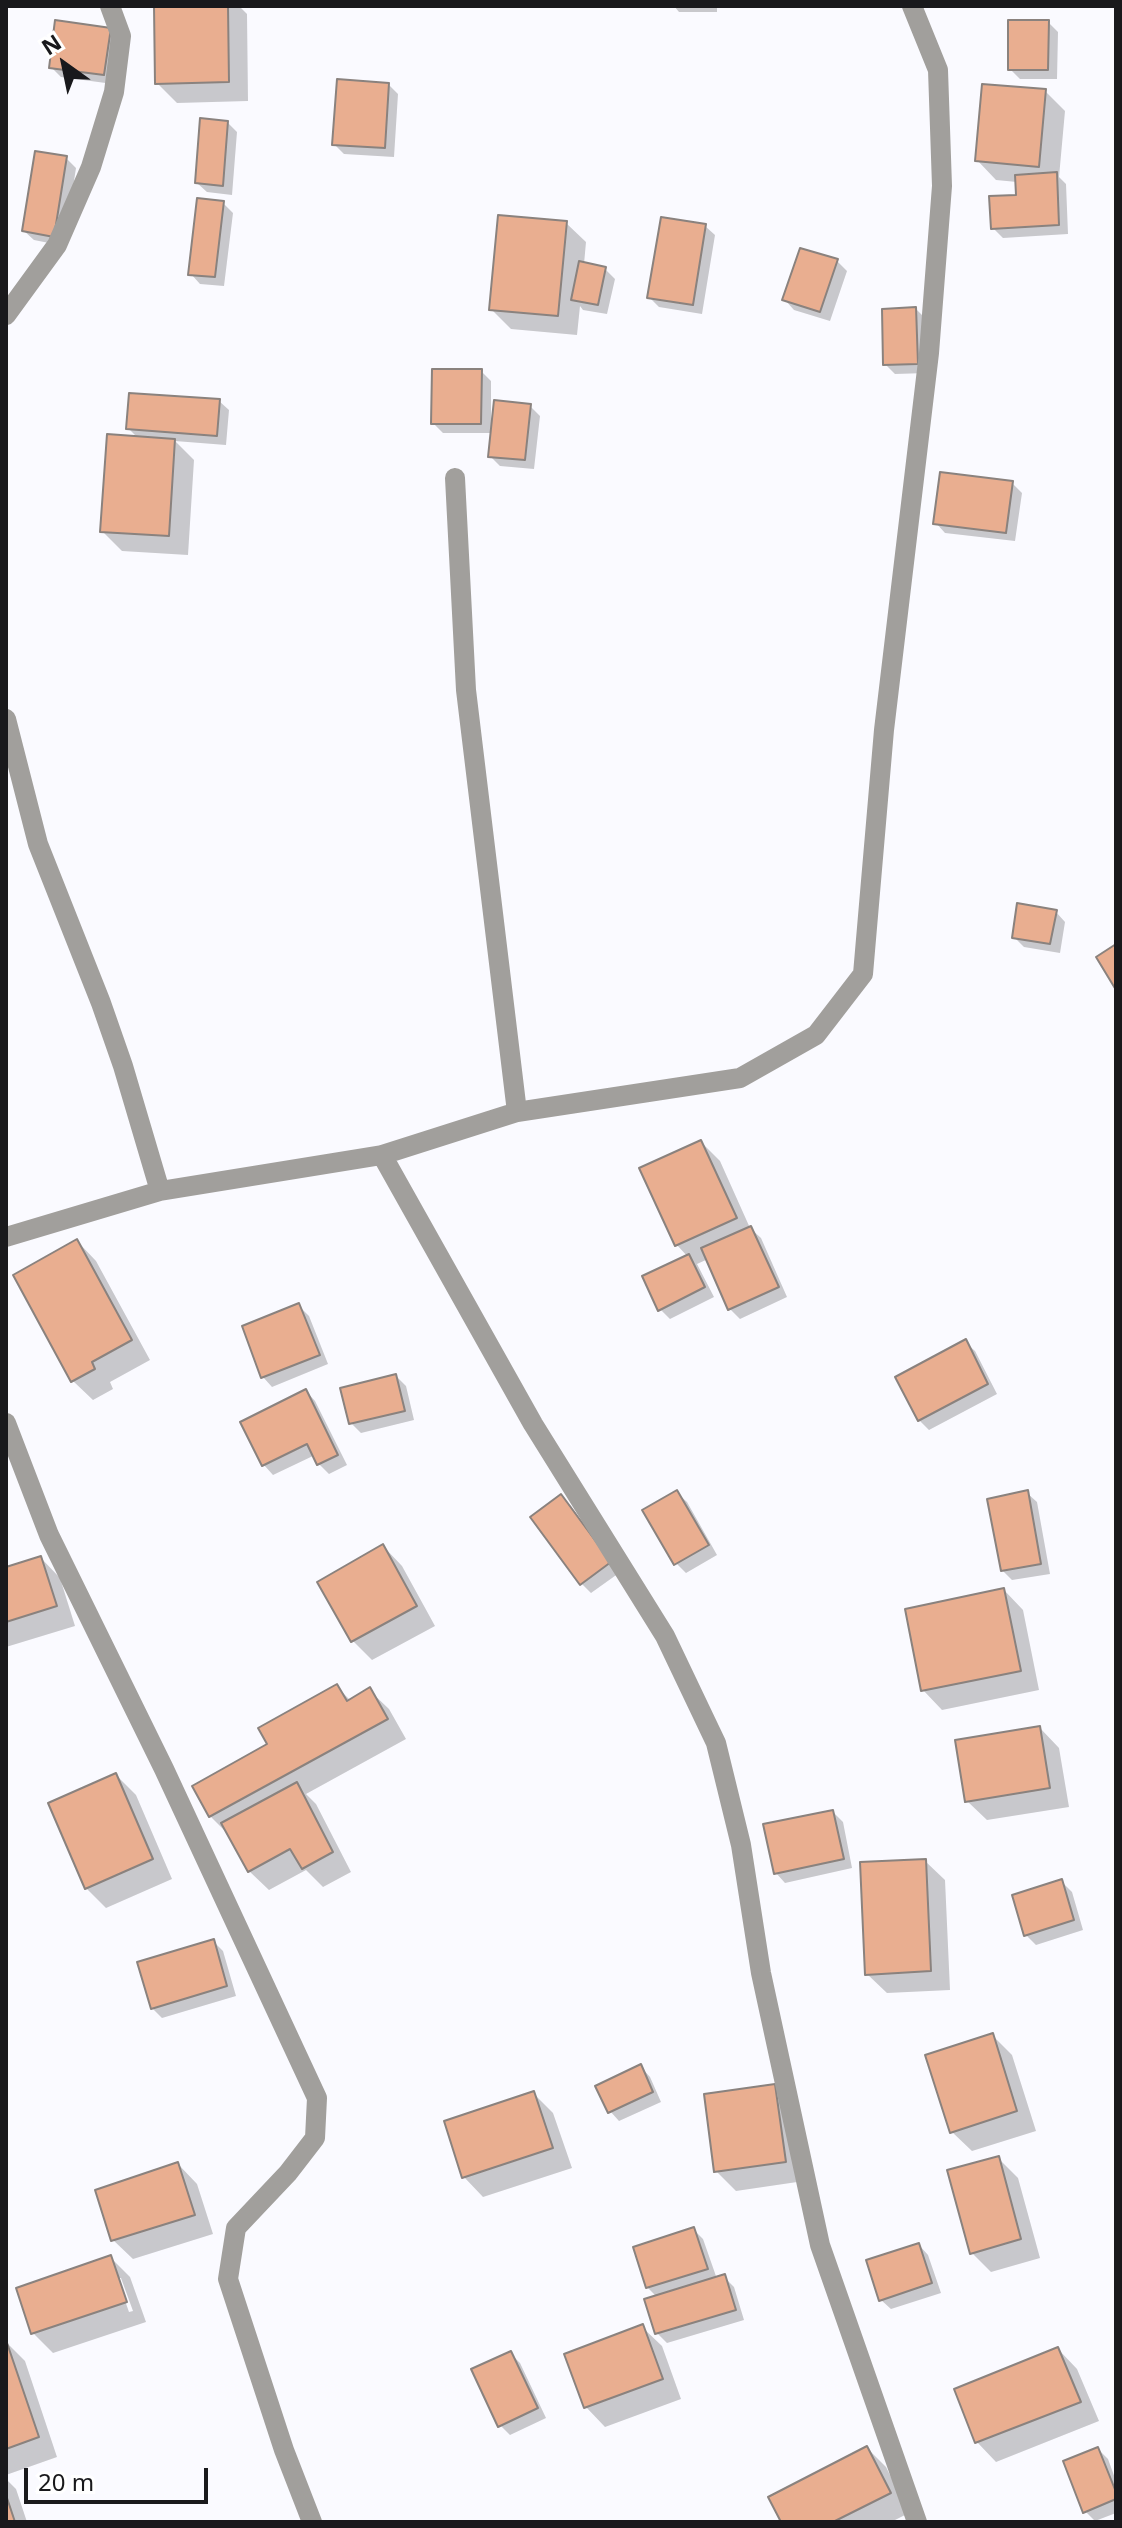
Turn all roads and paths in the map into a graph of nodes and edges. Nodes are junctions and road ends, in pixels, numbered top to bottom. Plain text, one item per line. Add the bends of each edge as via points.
1 (110, 6) edge
2 (912, 6) edge
3 (6, 315) edge
4 (455, 478) dead end
5 (6, 719) edge
6 (517, 1112) junction
7 (382, 1155) junction
8 (160, 1191) junction
9 (6, 1237) edge
10 (6, 1423) edge
11 (312, 2522) edge
12 (917, 2522) edge

1 - 3 street via 121,36 114,92 91,167 57,245
2 - 6 street via 938,70 942,186 863,974 816,1035 740,1078
4 - 6 street via 466,690
5 - 8 street via 38,844 101,1003
6 - 7 street
7 - 8 street
7 - 12 street via 533,1424 665,1636 716,1743 820,2245
8 - 9 street
10 - 11 street via 49,1535 317,2098 315,2138 236,2228 228,2279

